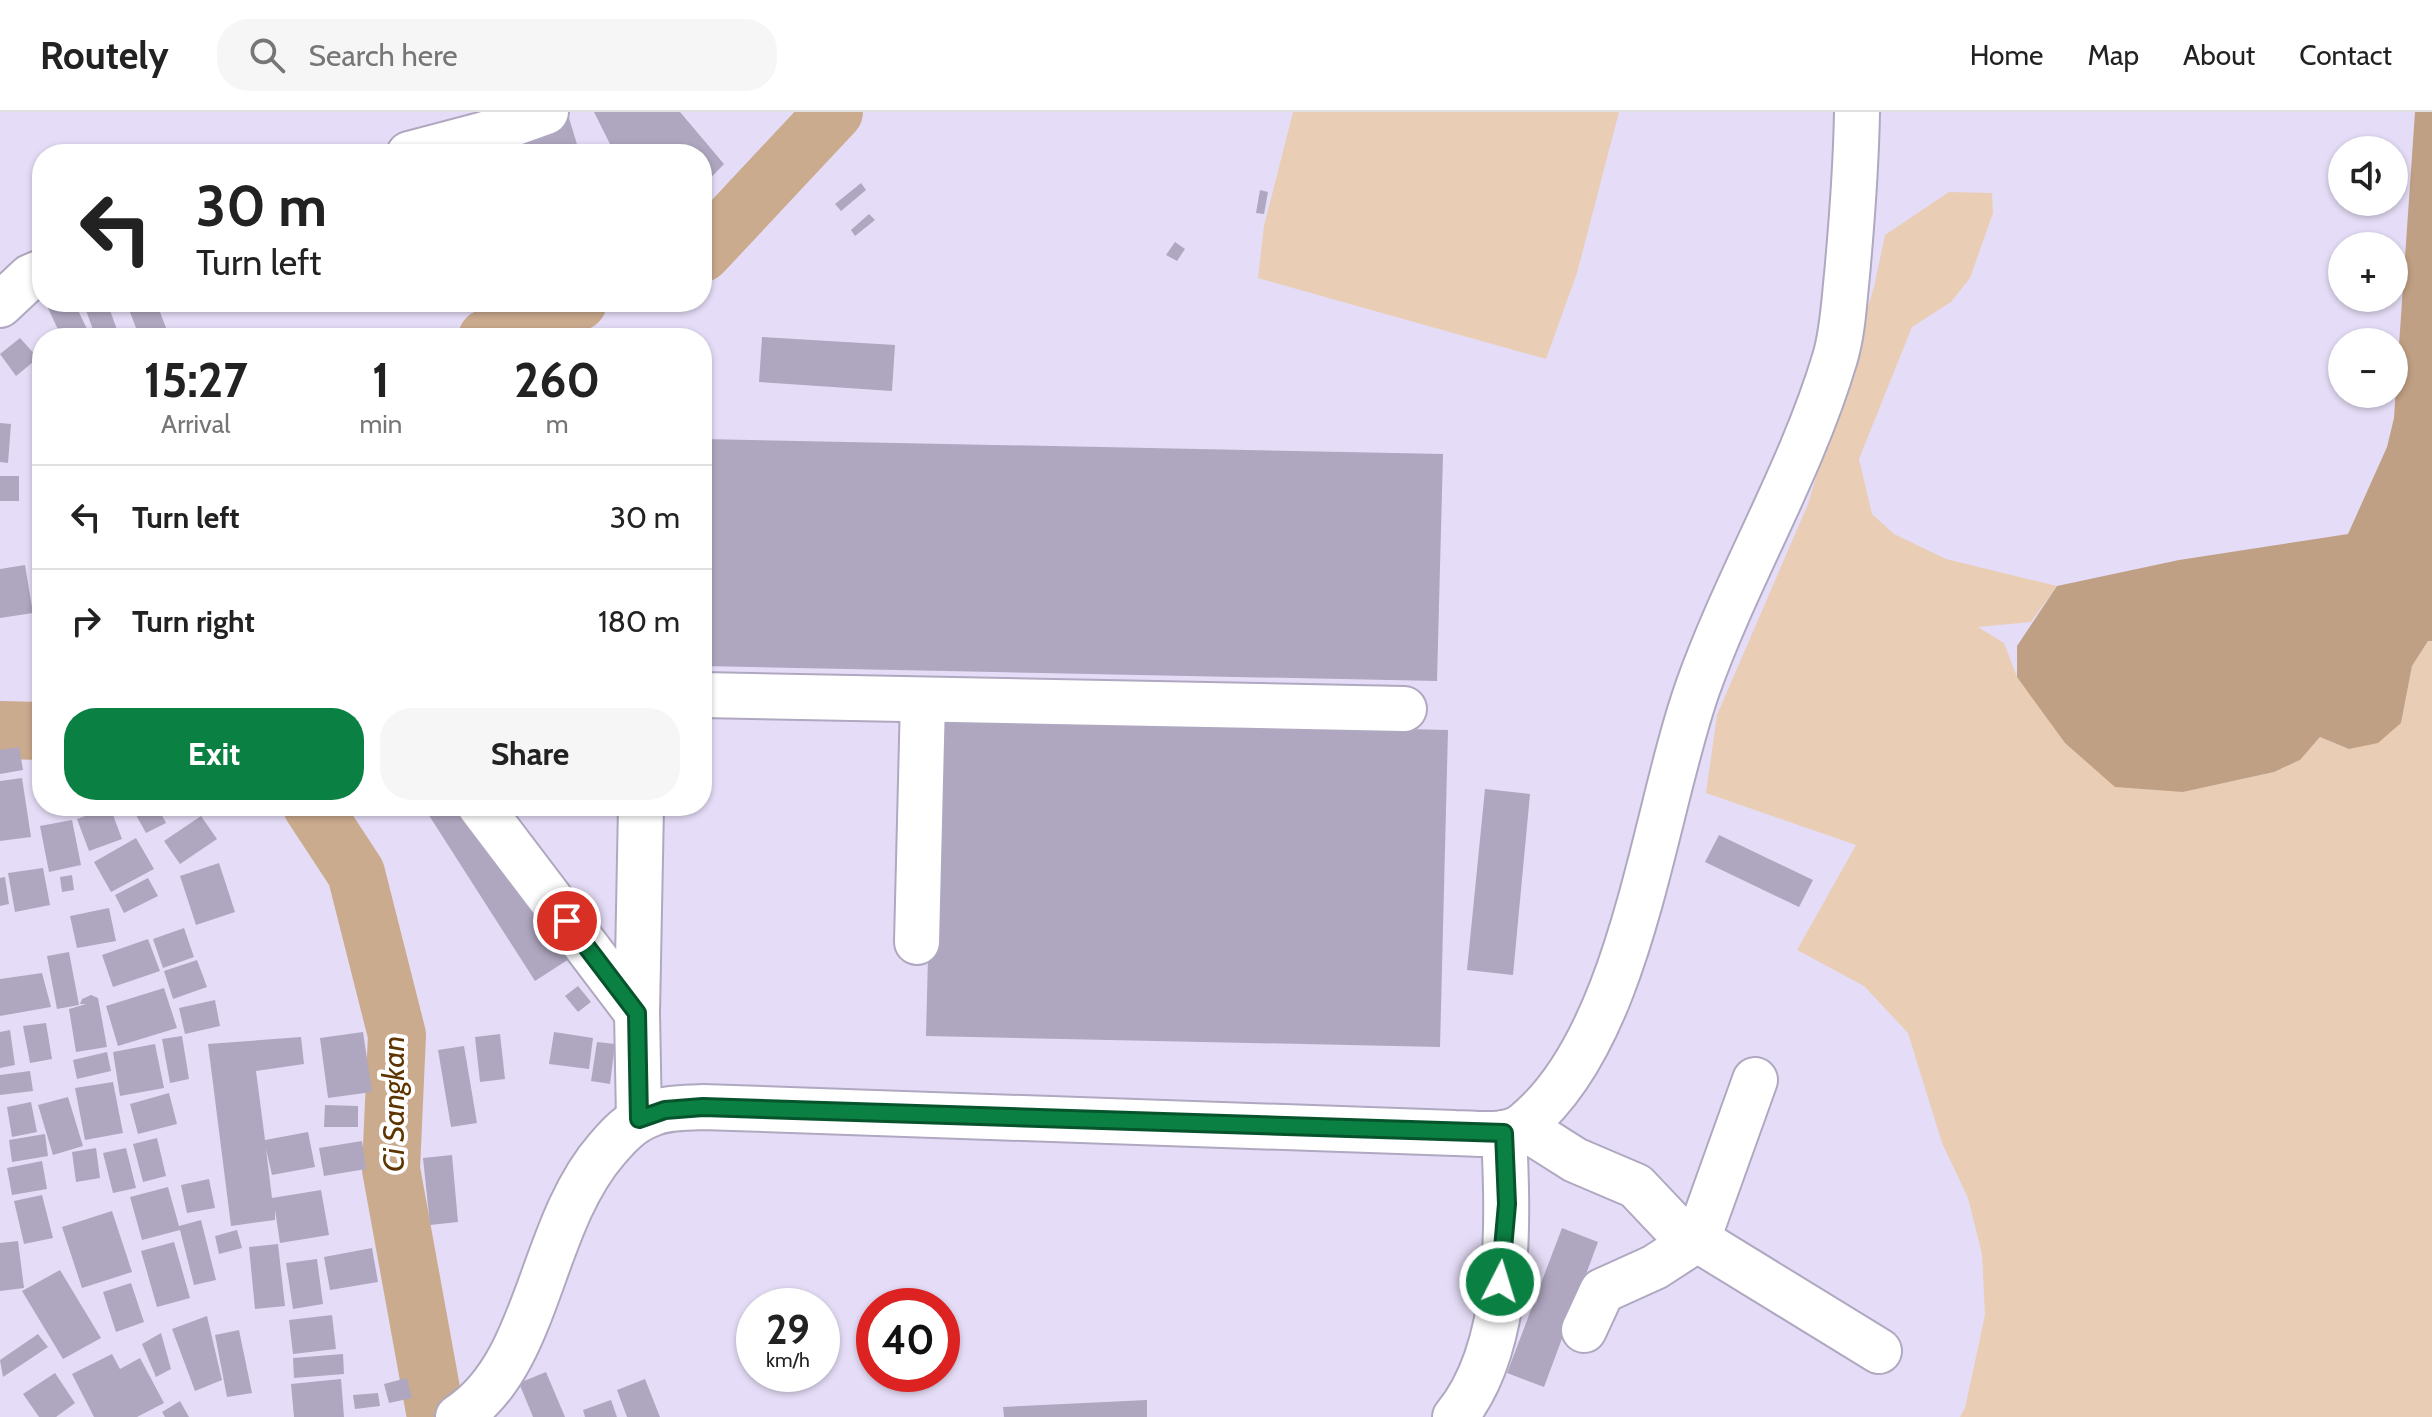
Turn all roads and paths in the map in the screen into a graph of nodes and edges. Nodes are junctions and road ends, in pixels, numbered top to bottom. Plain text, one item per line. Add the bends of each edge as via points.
1 (546, 112) edge
2 (1857, 112) edge
3 (447, 144) edge
4 (712, 695) edge
5 (923, 700) junction
6 (1404, 709) dead end
7 (488, 816) edge
8 (641, 816) edge
9 (917, 942) dead end
10 (637, 1013) junction
11 (1755, 1080) dead end
12 (639, 1119) junction
13 (1514, 1130) junction
14 (1698, 1239) junction
15 (1584, 1330) dead end
16 (1879, 1351) dead end
17 (458, 1417) edge
18 (1455, 1417) edge

1 - 3 street
2 - 13 street via 1856,185 1836,357 1698,686 1630,934 1591,1040 1549,1099
4 - 5 street
5 - 6 street
5 - 9 street
7 - 10 street
8 - 10 street
10 - 12 street
11 - 14 street
12 - 13 street via 665,1110 703,1107
12 - 17 street via 583,1179 512,1357 488,1393
13 - 14 street via 1636,1186 1672,1224
13 - 18 street via 1493,1339 1469,1400
14 - 15 street via 1655,1267 1602,1291
14 - 16 street

